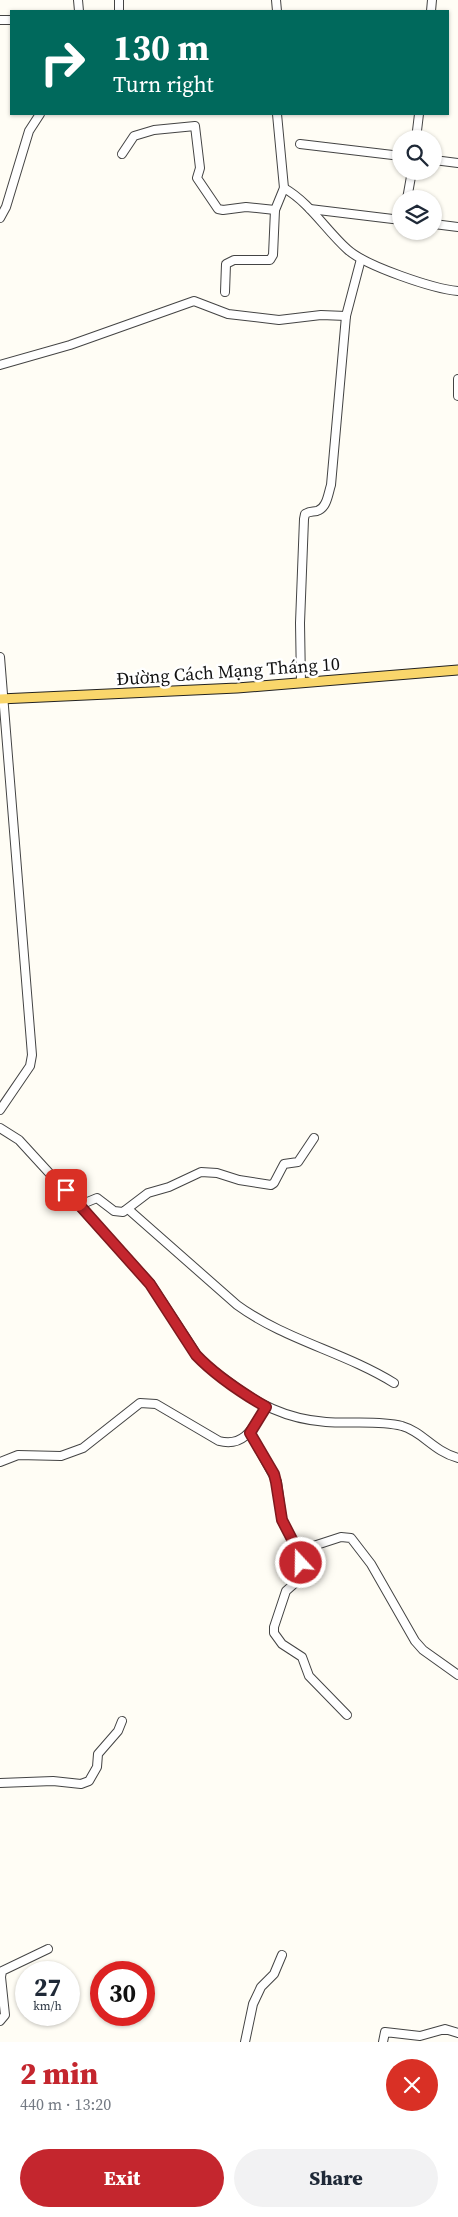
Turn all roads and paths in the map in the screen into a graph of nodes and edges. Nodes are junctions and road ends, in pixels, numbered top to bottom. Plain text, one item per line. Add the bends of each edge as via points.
1 (39, 115) edge
2 (276, 115) edge
3 (419, 115) edge
4 (417, 130) edge
5 (300, 144) dead end
6 (122, 154) dead end
7 (392, 155) edge
8 (442, 161) edge
9 (458, 163) edge
10 (284, 188) junction
11 (310, 209) junction
12 (275, 210) junction
13 (0, 218) edge
14 (392, 219) edge
15 (442, 225) edge
16 (458, 227) edge
17 (361, 259) junction
18 (458, 290) edge
19 (225, 292) dead end
20 (346, 316) junction
21 (0, 365) edge
22 (458, 379) edge
23 (458, 396) edge
24 (0, 657) edge
25 (458, 670) edge
26 (301, 684) junction
27 (2, 699) edge
28 (0, 1110) edge
29 (0, 1128) edge
30 (314, 1138) dead end
31 (80, 1205) junction
32 (128, 1209) junction
33 (394, 1383) dead end
34 (266, 1407) junction
35 (250, 1433) junction
36 (458, 1458) edge
37 (0, 1462) edge
38 (298, 1551) junction
39 (458, 1675) edge
40 (347, 1715) dead end
41 (122, 1721) dead end
42 (0, 1783) edge
43 (48, 1949) dead end
44 (282, 1955) dead end
45 (0, 2021) edge
46 (458, 2033) edge
47 (246, 2042) edge
48 (383, 2042) edge

1 - 13 street via 30,131
2 - 10 street
3 - 4 street
5 - 7 street
6 - 12 street via 134,136 160,129 195,126 200,168 197,178 215,207 223,210 246,207
8 - 9 street
10 - 11 street
10 - 12 street
11 - 14 street
11 - 17 street via 347,250
12 - 19 street via 272,258 234,260 226,264
15 - 16 street
17 - 18 street via 441,288
17 - 20 street
20 - 21 street via 321,314 279,320 228,314 194,301 70,345
20 - 26 street via 331,485 323,508 305,514 304,519
22 - 23 street
24 - 27 street
25 - 26 main road, Đường Cách Mạng Tháng 10
26 - 27 main road, Đường Cách Mạng Tháng 10
27 - 28 street via 32,1055 30,1066
29 - 31 street via 19,1140
30 - 32 street via 298,1162 284,1164 271,1185 201,1172 148,1193
31 - 32 street via 97,1198 114,1211
31 - 34 street via 150,1284 201,1360 249,1398
32 - 33 street via 252,1316
34 - 35 street
34 - 36 street via 306,1419 402,1426 436,1449
35 - 37 street via 244,1439 227,1443 219,1441 156,1404 140,1403 83,1448 55,1457 18,1455
35 - 38 street via 274,1474 282,1520
38 - 39 street via 340,1537 351,1538 371,1564 415,1641
38 - 40 street via 304,1575 286,1591 274,1633 282,1644 302,1657 309,1676
41 - 42 street via 118,1731 98,1754 89,1780 81,1784 53,1781
43 - 45 street via 2,1971 5,2015
44 - 47 street via 274,1974 261,1987 253,2004
46 - 48 street via 445,2029 420,2036 385,2032

